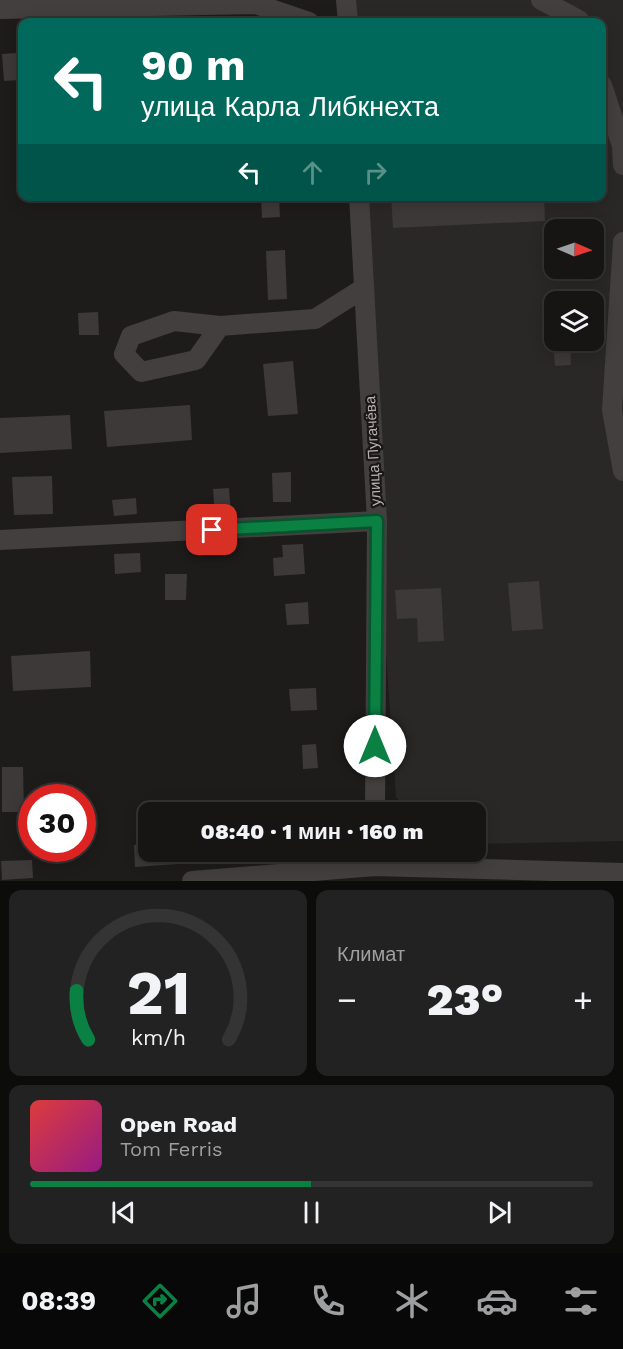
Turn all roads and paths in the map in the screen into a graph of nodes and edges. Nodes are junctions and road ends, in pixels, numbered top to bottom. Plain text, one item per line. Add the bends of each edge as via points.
1 (346, 0) edge
2 (541, 0) edge
3 (0, 9) edge
4 (297, 18) edge
5 (348, 18) edge
6 (575, 18) edge
7 (606, 97) edge
8 (623, 165) edge
9 (359, 201) edge
10 (623, 242) edge
11 (364, 288) junction
12 (220, 326) dead end
13 (623, 471) edge
14 (377, 521) junction
15 (0, 540) edge
16 (375, 802) edge
17 (375, 866) edge
18 (477, 875) edge
19 (614, 876) edge
20 (192, 881) edge

1 - 5 street
2 - 6 street
3 - 4 street via 256,4
7 - 8 street via 622,146
9 - 11 street, улица Пугачёва
10 - 13 street via 612,410
11 - 12 street via 315,319
11 - 14 street, улица Пугачёва
14 - 15 street
14 - 16 street, улица Пугачёва
17 - 18 street
17 - 20 street
18 - 19 street

